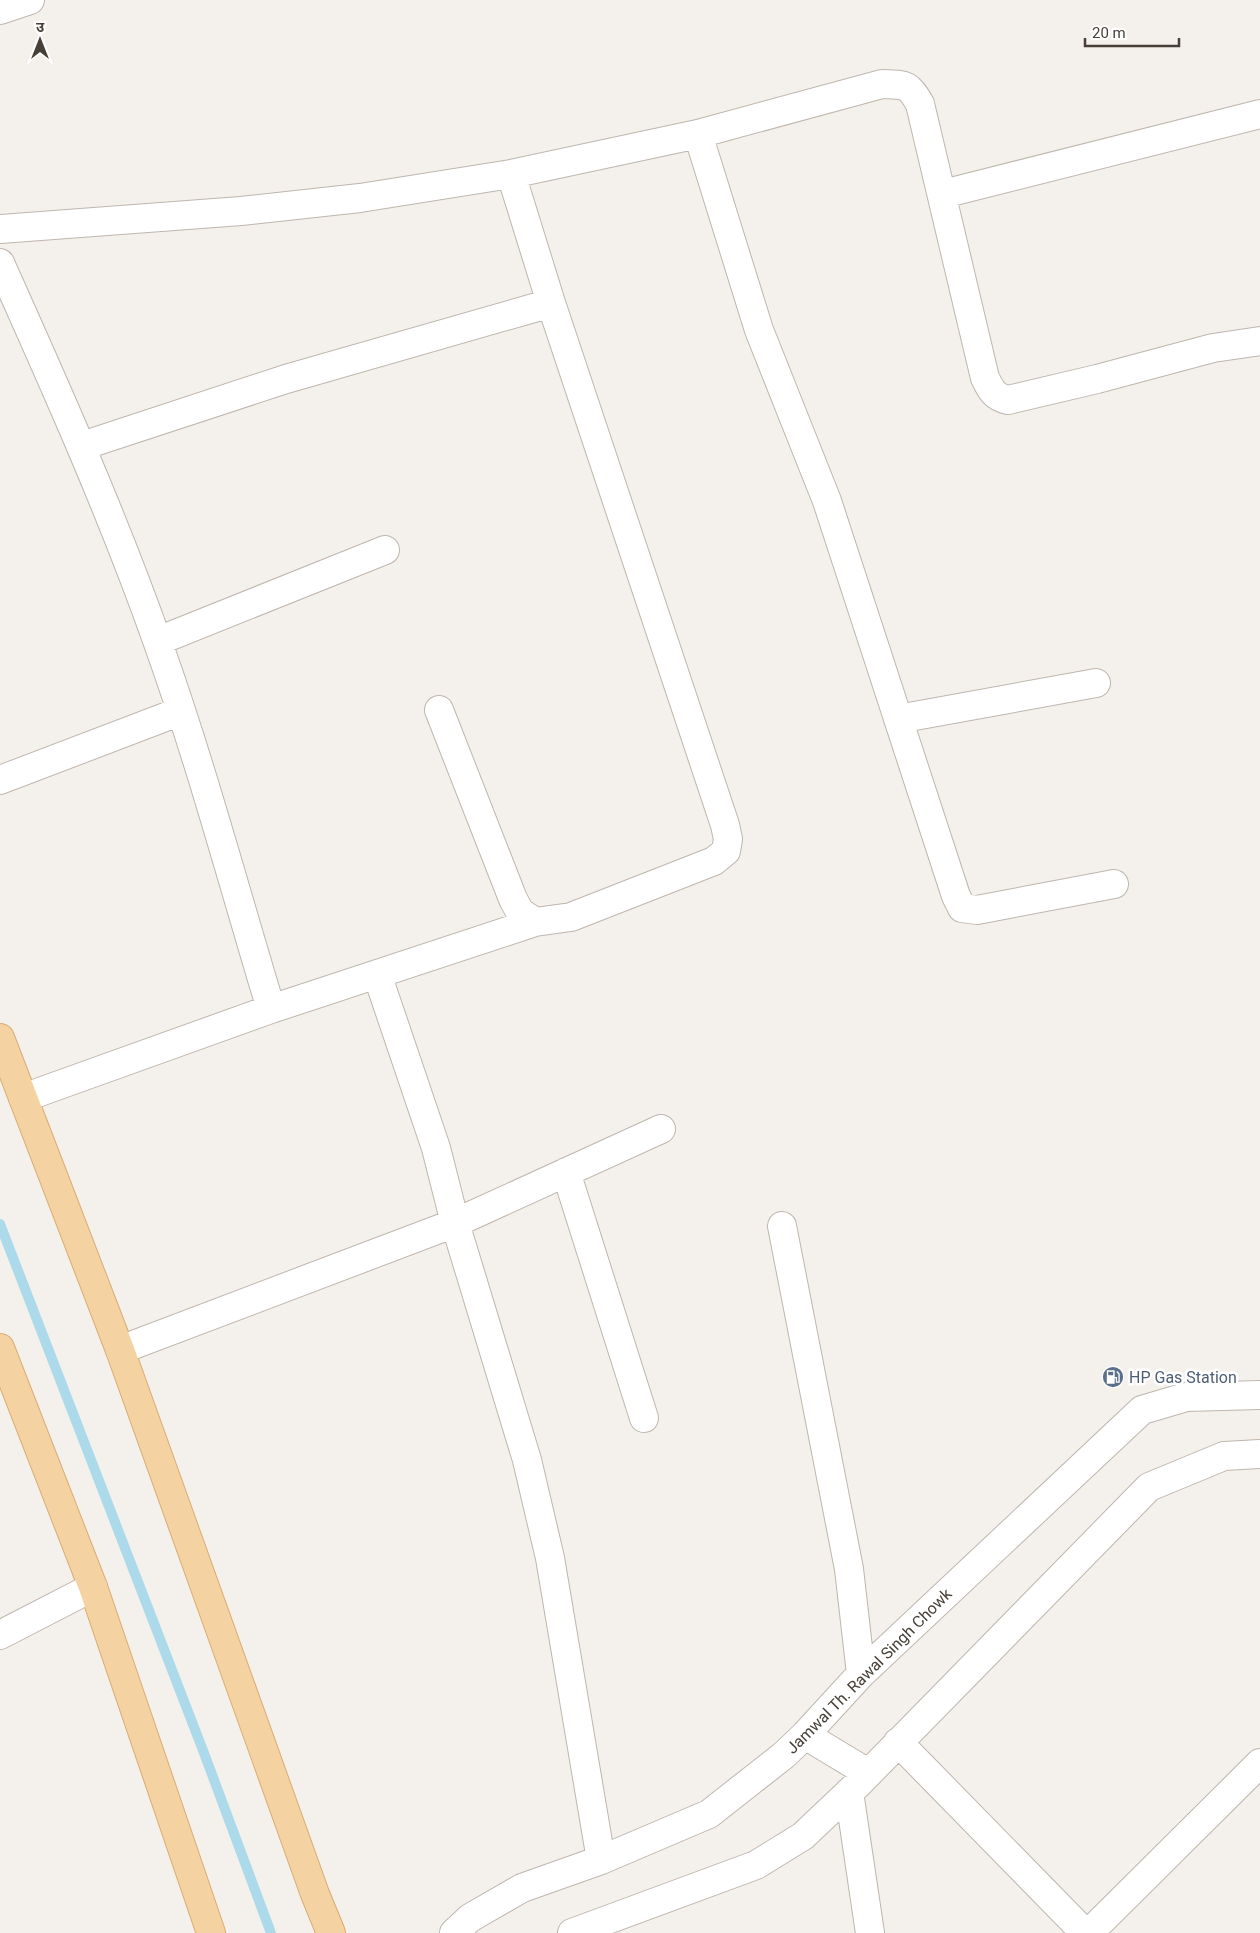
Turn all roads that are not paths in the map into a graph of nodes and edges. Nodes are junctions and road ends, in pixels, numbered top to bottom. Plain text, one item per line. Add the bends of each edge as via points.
1 (1260, 114) edge
2 (698, 134) junction
3 (511, 174) junction
4 (943, 194) junction
5 (0, 229) edge
6 (0, 263) edge
7 (552, 303) junction
8 (1260, 341) edge
9 (82, 446) junction
10 (384, 550) dead end
11 (158, 641) junction
12 (1096, 683) dead end
13 (439, 710) dead end
14 (181, 711) junction
15 (898, 719) junction
16 (0, 780) edge
17 (1114, 884) dead end
18 (535, 922) junction
19 (377, 974) junction
20 (271, 1009) junction
21 (0, 1038) edge
22 (23, 1098) junction
23 (661, 1129) dead end
24 (566, 1172) junction
25 (455, 1223) junction
26 (782, 1226) dead end
27 (0, 1348) edge
28 (120, 1350) junction
29 (1260, 1395) edge
30 (644, 1418) dead end
31 (1260, 1454) edge
32 (93, 1587) junction
33 (0, 1635) edge
34 (862, 1674) junction
35 (805, 1735) junction
36 (898, 1742) junction
37 (1260, 1763) edge
38 (868, 1773) junction
39 (849, 1792) junction
40 (601, 1860) junction
41 (211, 1933) edge
42 (331, 1933) edge
43 (454, 1933) edge
44 (572, 1933) edge
45 (870, 1933) edge
46 (1085, 1933) edge
47 (1089, 1933) edge

1 - 4 street
2 - 3 street
2 - 4 street via 882,84 900,85 912,89 920,104
2 - 15 street via 759,330 827,501
3 - 5 street via 360,198 241,211
3 - 7 street
4 - 8 street via 985,378 998,398 1008,400 1212,348
6 - 9 street
7 - 9 street via 286,379
7 - 18 street via 728,839 726,851 714,861 571,917
9 - 11 street
10 - 11 street
11 - 14 street
12 - 15 street
13 - 18 street via 513,899 520,912
14 - 16 street
14 - 20 street
15 - 17 street via 962,908 977,910
18 - 19 street
19 - 20 street
19 - 25 street via 436,1148
20 - 22 street
21 - 22 main road
22 - 28 main road
23 - 24 street
24 - 25 street
24 - 30 street
25 - 28 street
25 - 40 street via 527,1460 548,1549
26 - 34 street via 849,1569
27 - 32 main road
28 - 42 main road
29 - 34 street, Jamwal Th. Rawal Singh Chowk via 1186,1396 1142,1410
31 - 36 street via 1224,1456 1148,1487
32 - 33 street
32 - 41 main road
34 - 35 street, Jamwal Th. Rawal Singh Chowk
35 - 38 street
35 - 40 street, Jamwal Th. Rawal Singh Chowk via 709,1814
36 - 38 street
36 - 46 street
37 - 47 street
38 - 39 street
39 - 44 street via 803,1836 756,1866
39 - 45 street
40 - 43 street, Jamwal Th. Rawal Singh Chowk via 522,1888 470,1918

